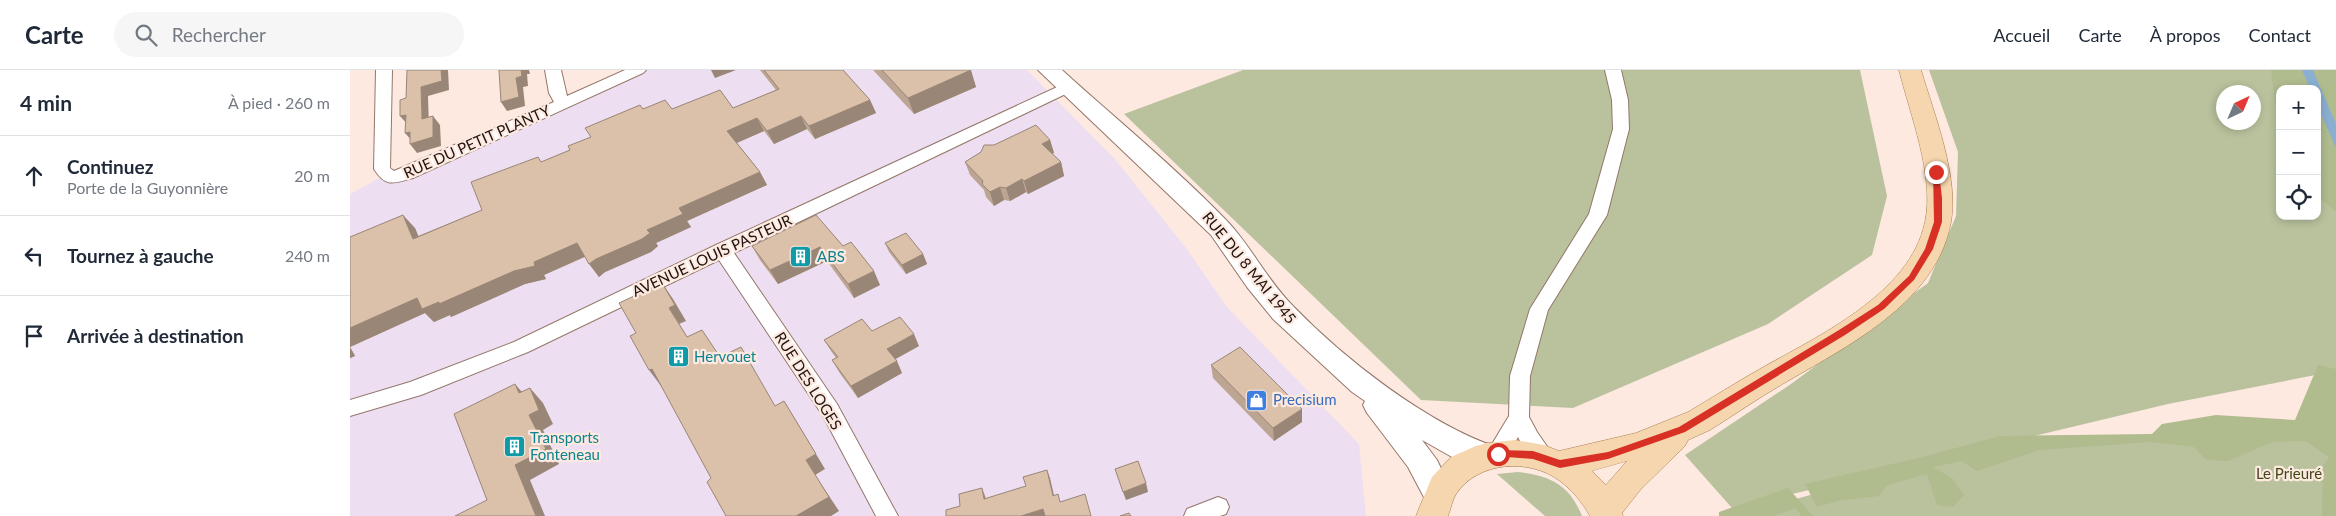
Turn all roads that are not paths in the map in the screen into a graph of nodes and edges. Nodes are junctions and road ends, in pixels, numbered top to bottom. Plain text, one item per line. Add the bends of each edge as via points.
1 (384, 70) edge
2 (554, 70) edge
3 (638, 70) edge
4 (1049, 70) edge
5 (1613, 70) edge
6 (1910, 70) edge
7 (1068, 87) junction
8 (562, 104) junction
9 (722, 250) junction
10 (1362, 384) junction
11 (350, 408) edge
12 (1519, 417) junction
13 (1682, 430) junction
14 (1491, 455) junction
15 (1552, 461) junction
16 (1435, 505) edge
17 (1218, 507) dead end
18 (1606, 513) edge
19 (887, 516) edge
20 (1195, 516) edge

1 - 8 street, RUE DU PETIT PLANTY via 382,170 390,178 407,174
2 - 8 street
3 - 8 street, RUE DU PETIT PLANTY
4 - 7 main road, RUE DU 8 MAI 1945
5 - 12 street via 1620,100 1621,129 1598,215 1539,309 1520,376
6 - 13 main road via 1936,172 1938,198 1938,222 1929,249 1912,278 1881,307 1850,328
7 - 9 street, AVENUE LOUIS PASTEUR
7 - 10 main road, RUE DU 8 MAI 1945 via 1188,196 1220,229 1282,312
9 - 11 street, AVENUE LOUIS PASTEUR via 470,369
9 - 19 street, RUE DES LOGES via 830,410
10 - 14 main road via 1439,436 1462,448
10 - 16 main road via 1433,480
12 - 14 street
12 - 15 street via 1529,438
13 - 15 main road via 1608,456
13 - 18 main road via 1630,479
14 - 15 main road via 1521,453
14 - 16 main road via 1457,471
15 - 18 main road via 1591,489
17 - 20 street

